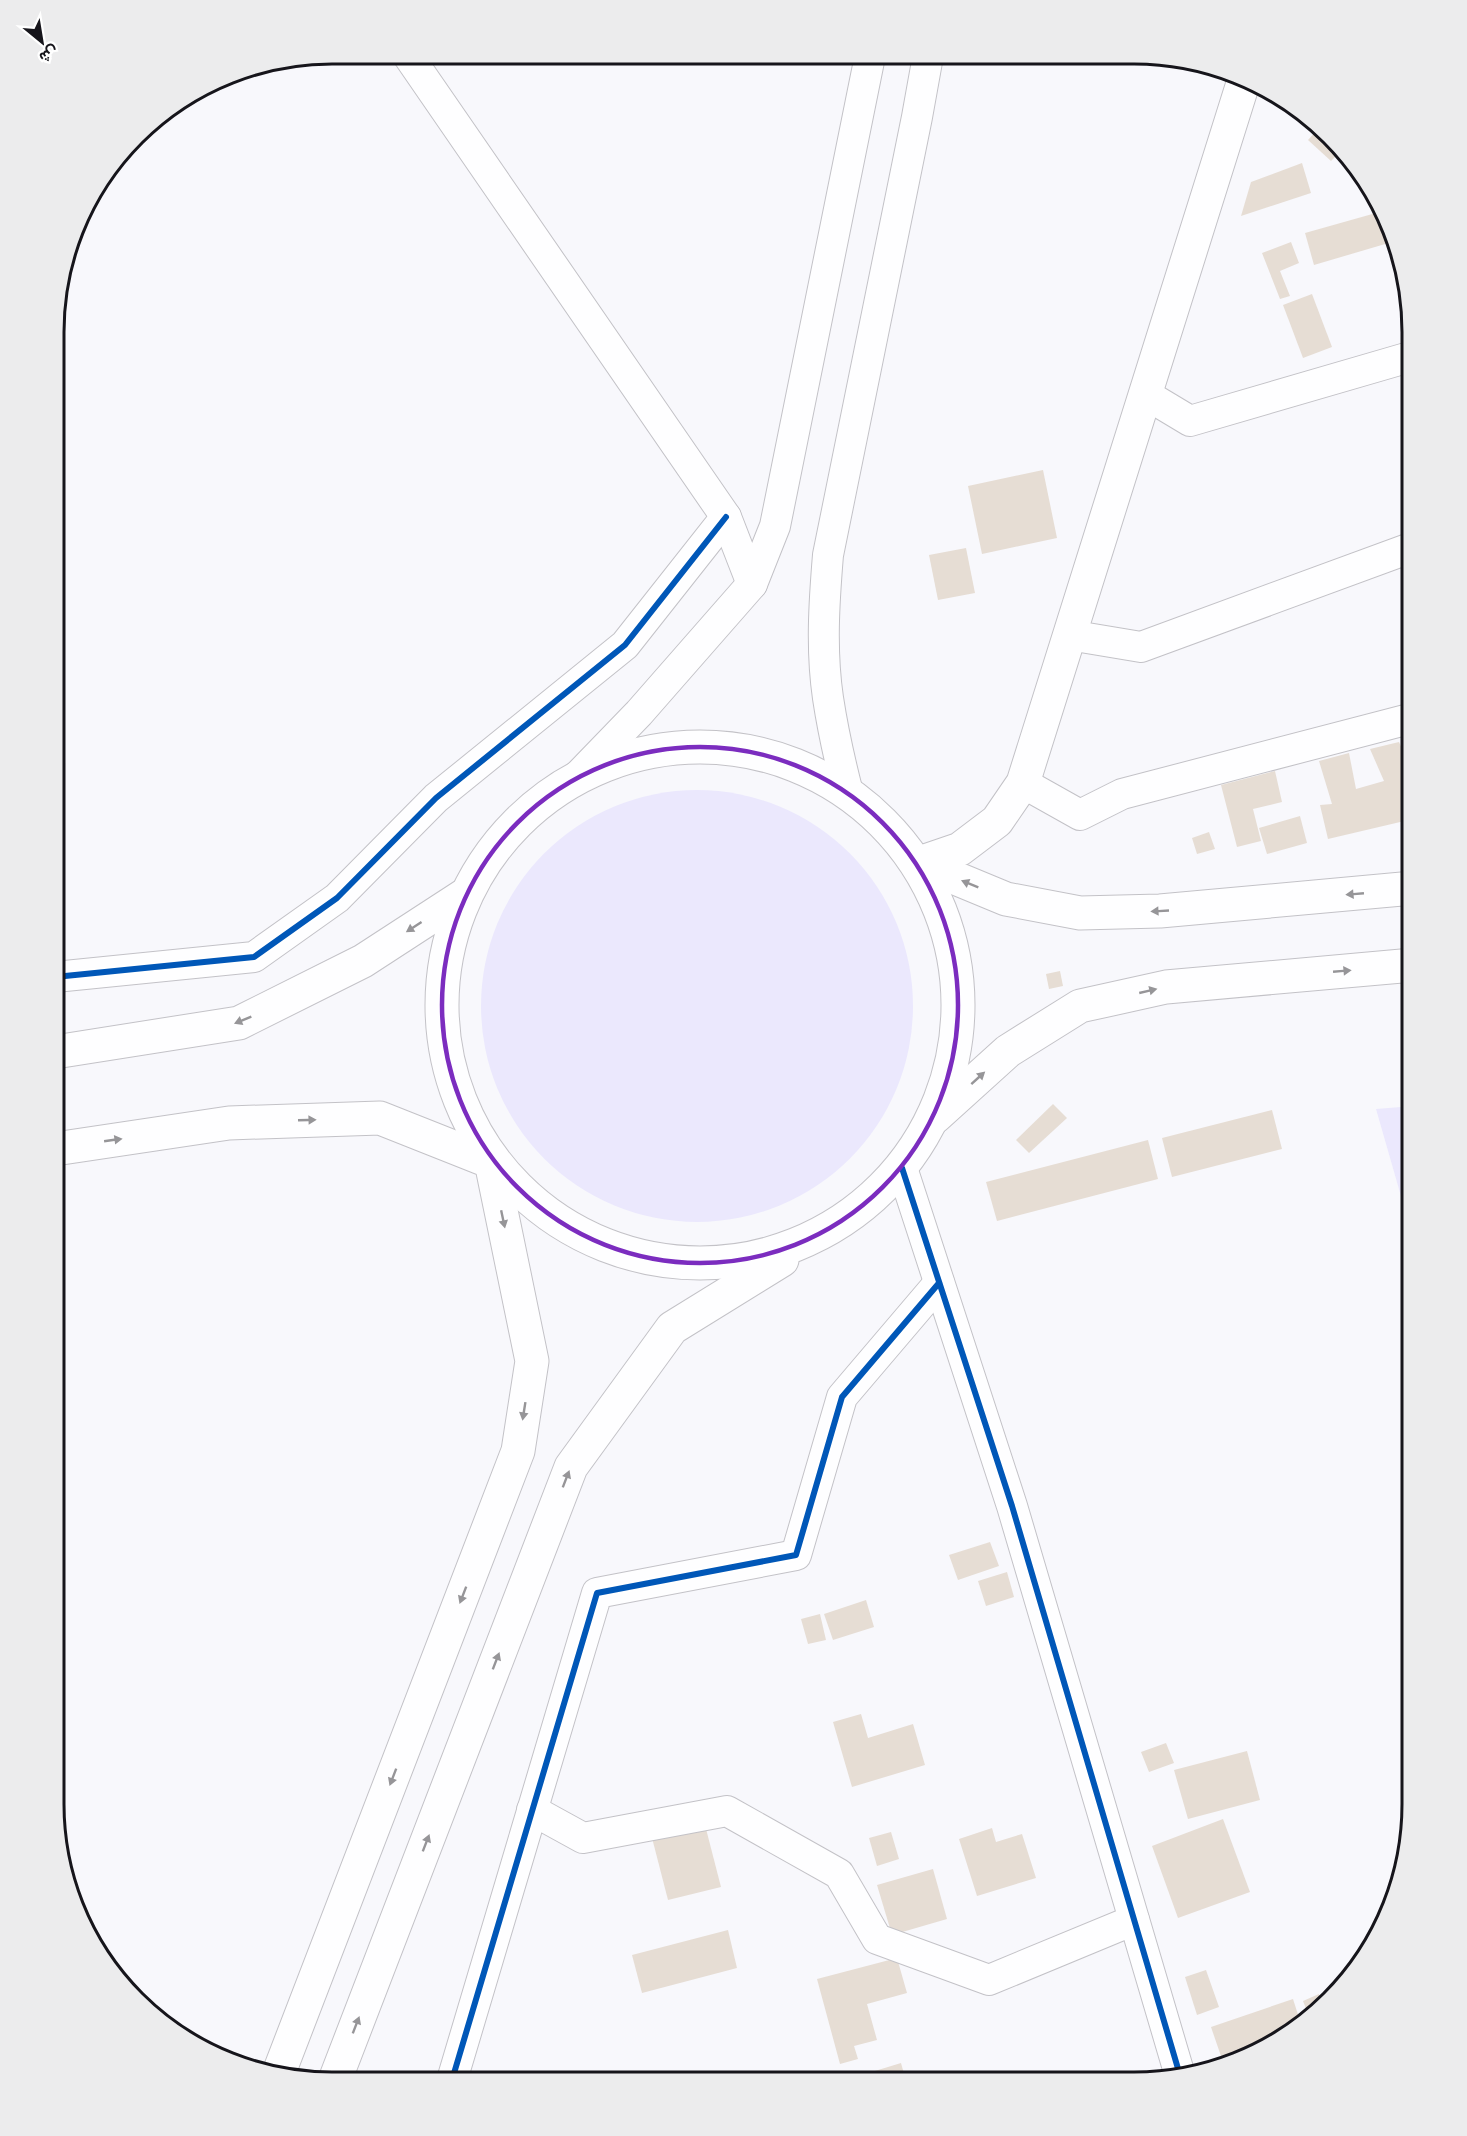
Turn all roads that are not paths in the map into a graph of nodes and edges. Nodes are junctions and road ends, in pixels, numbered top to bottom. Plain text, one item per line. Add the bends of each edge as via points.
1 (414, 64) edge
2 (868, 64) edge
3 (927, 64) edge
4 (1242, 87) edge
5 (1402, 359) edge
6 (1145, 394) junction
7 (726, 517) junction
8 (1402, 551) edge
9 (752, 584) junction
10 (1069, 635) junction
11 (1402, 721) edge
12 (579, 774) junction
13 (1023, 783) junction
14 (848, 793) junction
15 (919, 863) junction
16 (1402, 889) edge
17 (464, 896) junction
18 (1402, 966) edge
19 (64, 976) edge
20 (64, 1051) edge
21 (935, 1118) junction
22 (64, 1148) edge
23 (491, 1162) junction
24 (902, 1168) junction
25 (844, 1221) junction
26 (939, 1283) junction
27 (532, 1810) junction
28 (1134, 1920) junction
29 (281, 2066) edge
30 (1178, 2068) edge
31 (338, 2072) edge
32 (454, 2072) edge

1 - 7 street
2 - 9 street via 774,525
3 - 14 street via 828,555 824,613 828,697
4 - 6 main road
5 - 6 street via 1191,421
6 - 10 main road
7 - 9 street
7 - 19 street via 625,645 436,798 337,898 254,957
8 - 10 street via 1141,647
9 - 12 street via 639,713
10 - 13 main road
11 - 13 street via 1122,794 1080,815
12 - 14 main road via 660,748 745,749 812,770
12 - 17 main road via 511,825
13 - 15 main road via 997,821 960,849
14 - 15 main road via 872,809
16 -> 15 main road via 1160,911 1080,913 1006,898
15 - 21 main road via 954,944 959,1032
17 -> 20 main road via 363,961 239,1023
17 - 23 main road via 439,986 449,1079
21 -> 18 main road via 1008,1051 1080,1006 1166,987
21 - 24 main road
22 -> 23 main road via 229,1123 380,1118
23 - 25 main road via 564,1228 656,1262 754,1260
23 -> 29 main road via 532,1361 518,1451
24 - 25 main road
24 - 26 street
31 -> 25 main road via 571,1467 672,1328
26 - 27 street via 842,1397 796,1555 597,1593
26 - 28 street via 1012,1506
27 - 28 street via 583,1838 727,1811 839,1874 877,1939 989,1980
27 - 32 street
28 - 30 street

